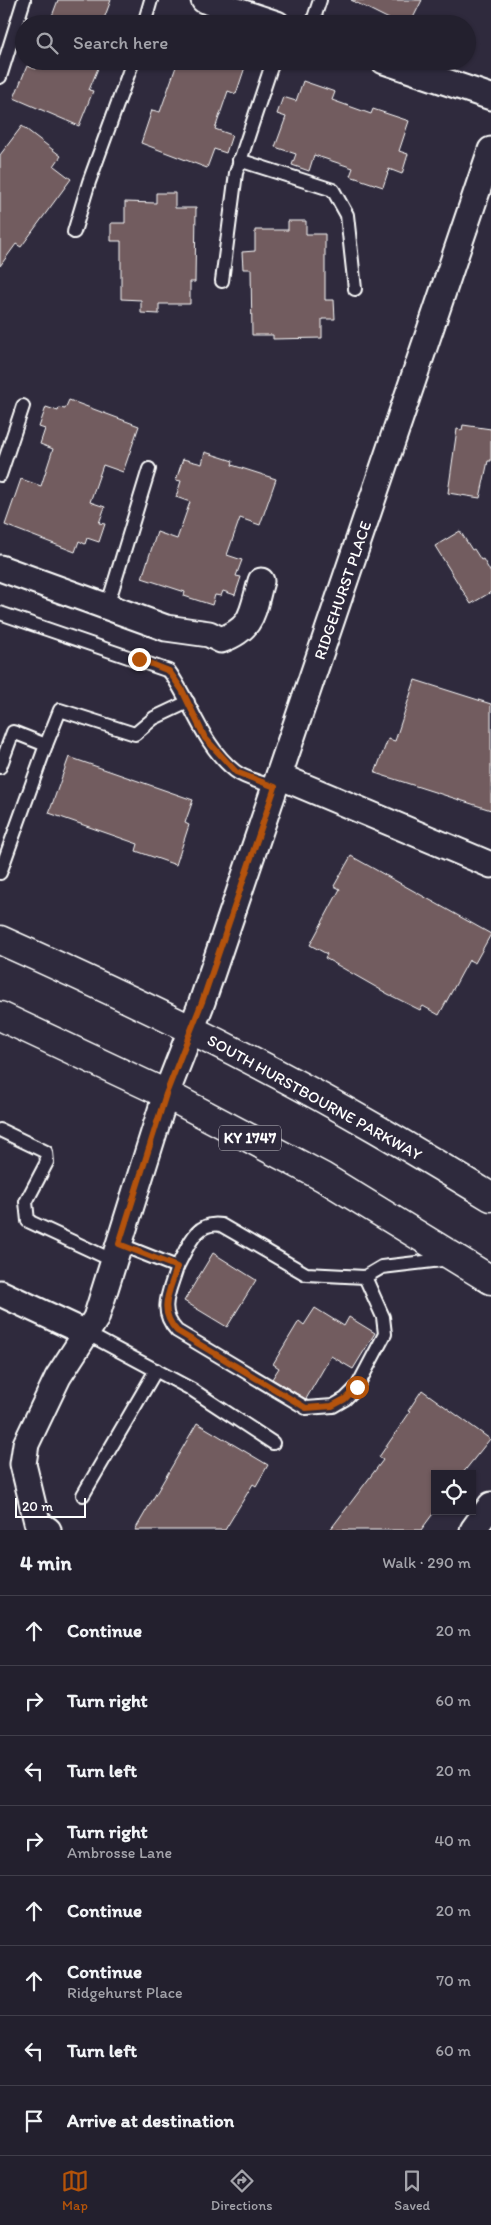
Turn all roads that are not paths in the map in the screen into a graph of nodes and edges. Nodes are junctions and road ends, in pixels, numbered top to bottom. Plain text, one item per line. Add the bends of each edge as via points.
1 (24, 0) edge
2 (152, 0) edge
3 (204, 0) edge
4 (320, 0) edge
5 (19, 15) edge
6 (147, 15) edge
7 (250, 15) edge
8 (315, 15) edge
9 (15, 29) edge
10 (129, 70) edge
11 (269, 70) edge
12 (411, 70) edge
13 (0, 77) edge
14 (491, 97) edge
15 (491, 150) edge
16 (240, 160) junction
17 (74, 232) dead end
18 (222, 281) dead end
19 (354, 290) dead end
20 (22, 406) dead end
21 (149, 469) dead end
22 (0, 475) edge
23 (0, 568) edge
24 (261, 581) dead end
25 (107, 607) junction
26 (0, 613) edge
27 (188, 702) junction
28 (0, 728) edge
29 (13, 732) junction
30 (46, 745) junction
31 (0, 767) edge
32 (277, 782) junction
33 (491, 866) edge
34 (0, 873) edge
35 (0, 940) edge
36 (0, 1016) edge
37 (190, 1030) junction
38 (166, 1094) junction
39 (0, 1130) edge
40 (491, 1197) edge
41 (116, 1253) junction
42 (457, 1258) junction
43 (177, 1267) junction
44 (365, 1277) junction
45 (491, 1280) edge
46 (0, 1293) edge
47 (86, 1333) junction
48 (156, 1370) junction
49 (273, 1443) dead end
50 (83, 1495) dead end
51 (491, 1505) edge
52 (48, 1530) edge
53 (473, 1530) edge

1 - 5 lane
2 - 6 lane
3 - 7 street
4 - 8 lane
9 - 13 lane
10 - 17 lane
11 - 16 lane
12 - 14 street
15 - 32 street, RIDGEHURST PLACE
16 - 18 lane
16 - 19 lane via 332,190 348,215
20 - 22 lane
21 - 25 lane
23 - 25 street
24 - 25 street via 250,620 237,634 221,640 209,634 166,628
26 - 27 lane via 169,671
27 - 30 lane via 154,718 135,734 60,710
27 - 32 lane via 205,738 236,772
28 - 29 lane
29 - 30 lane
29 - 31 lane
30 - 34 lane
32 - 33 street
32 - 37 street, RIDGEHURST PLACE
35 - 37 main road, SOUTH HURSTBOURNE PARKWAY
36 - 38 main road, KY 1747
37 - 38 street, RIDGEHURST PLACE
37 - 40 main road, SOUTH HURSTBOURNE PARKWAY via 376,1128
38 - 41 street, RIDGEHURST PLACE
38 - 42 main road, KY 1747 via 323,1177
39 - 41 lane via 46,1152 47,1162 26,1202 28,1221
41 - 43 lane
41 - 47 street, RIDGEHURST PLACE via 96,1318
42 - 44 lane via 382,1267
42 - 45 main road, KY 1747
43 - 44 lane via 197,1230 212,1224 221,1225 306,1274
43 - 44 lane via 166,1301 169,1322 177,1331 306,1408 332,1406 345,1399 357,1387 385,1334 383,1317
46 - 47 street
47 - 48 lane
47 - 52 street, RIDGEHURST PLACE via 58,1377 26,1444 24,1464 37,1522
48 - 49 lane
48 - 50 lane
51 - 53 street

